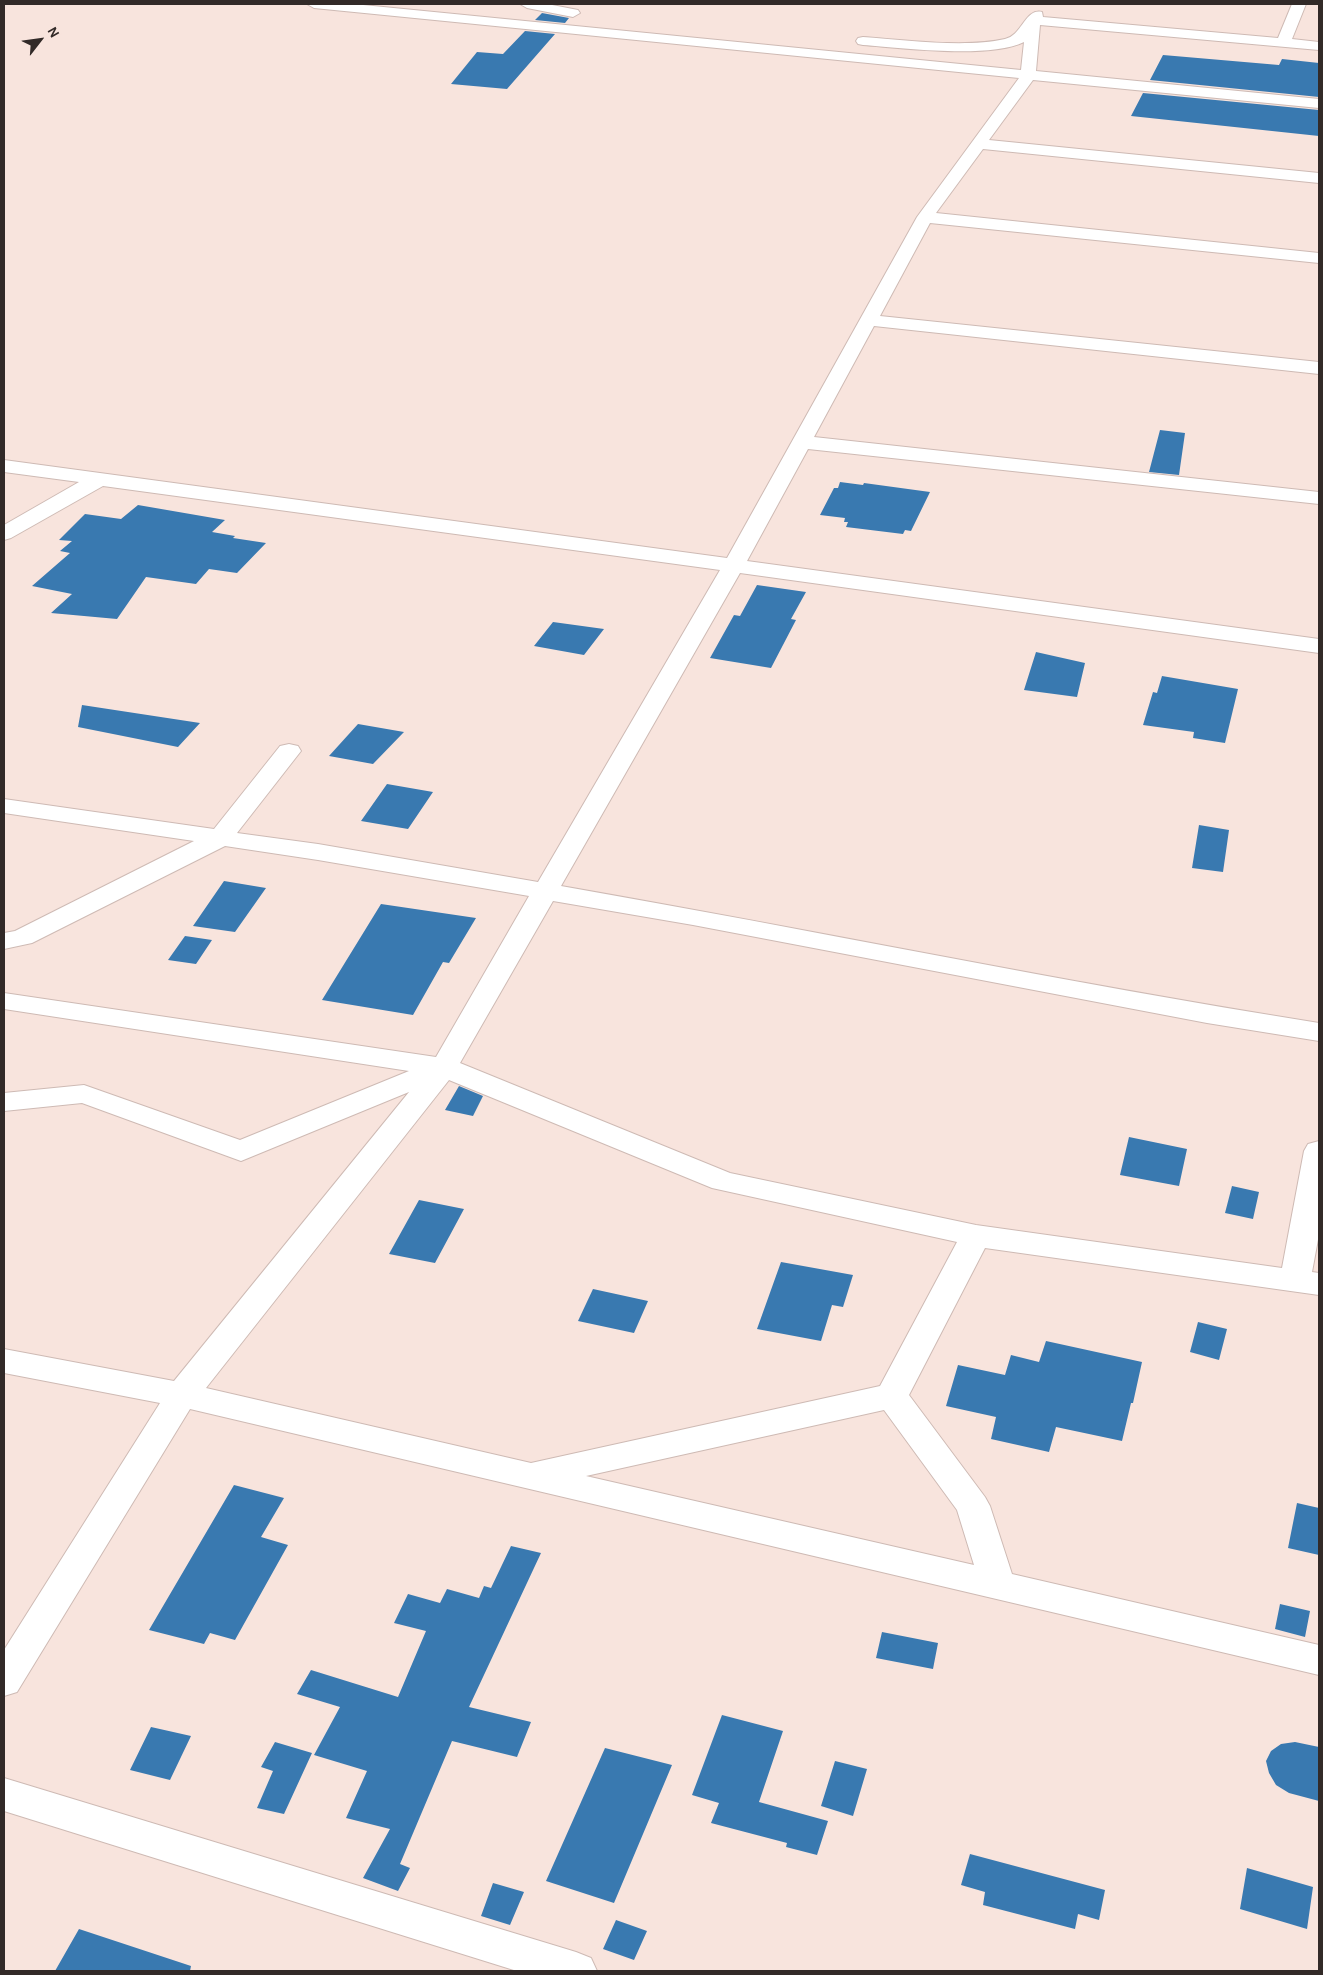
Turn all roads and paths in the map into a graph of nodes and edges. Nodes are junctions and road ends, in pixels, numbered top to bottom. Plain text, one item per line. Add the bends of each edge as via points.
1 (314, 4) edge
2 (527, 4) edge
3 (1299, 4) edge
4 (1041, 12) edge
5 (590, 16) dead end
6 (652, 24) dead end
7 (753, 34) dead end
8 (849, 41) dead end
9 (1283, 42) junction
10 (1319, 46) edge
11 (1028, 75) junction
12 (1319, 104) edge
13 (978, 144) junction
14 (1319, 178) edge
15 (925, 217) junction
16 (1319, 258) edge
17 (868, 320) junction
18 (1319, 368) edge
19 (801, 442) junction
20 (4, 466) edge
21 (100, 479) junction
22 (1319, 498) edge
23 (4, 534) edge
24 (734, 565) junction
25 (1319, 646) edge
26 (289, 751) dead end
27 (4, 806) edge
28 (219, 839) junction
29 (545, 892) junction
30 (4, 941) edge
31 (4, 1001) edge
32 (1319, 1032) edge
33 (444, 1067) junction
34 (4, 1102) edge
35 (1319, 1151) edge
36 (976, 1236) junction
37 (1307, 1283) edge
38 (4, 1361) edge
39 (182, 1395) junction
40 (892, 1396) junction
41 (530, 1476) junction
42 (998, 1586) junction
43 (1319, 1660) edge
44 (4, 1682) edge
45 (4, 1794) edge
46 (576, 1971) edge

1 - 11 street
2 - 5 street
3 - 9 street
4 - 8 street via 1018,40 990,45
4 - 9 street
4 - 11 street
6 - 7 street
9 - 10 street
11 - 12 street
11 - 13 street
13 - 14 street
13 - 15 street
15 - 16 street
15 - 17 street
17 - 18 street
17 - 19 street
19 - 22 street
19 - 24 street
20 - 21 street
21 - 23 street
21 - 24 street
24 - 25 street
24 - 29 street
26 - 28 street
27 - 28 street
28 - 29 street via 318,852
28 - 30 street via 23,936
29 - 32 street
29 - 33 street
31 - 33 street
33 - 34 street via 241,1151 84,1094
33 - 36 street via 723,1181
33 - 39 street
35 - 37 street
36 - 37 street
36 - 40 street
38 - 39 street
39 - 41 street
39 - 44 street
40 - 41 street
40 - 42 street via 973,1506
41 - 42 street
42 - 43 street
45 - 46 street

